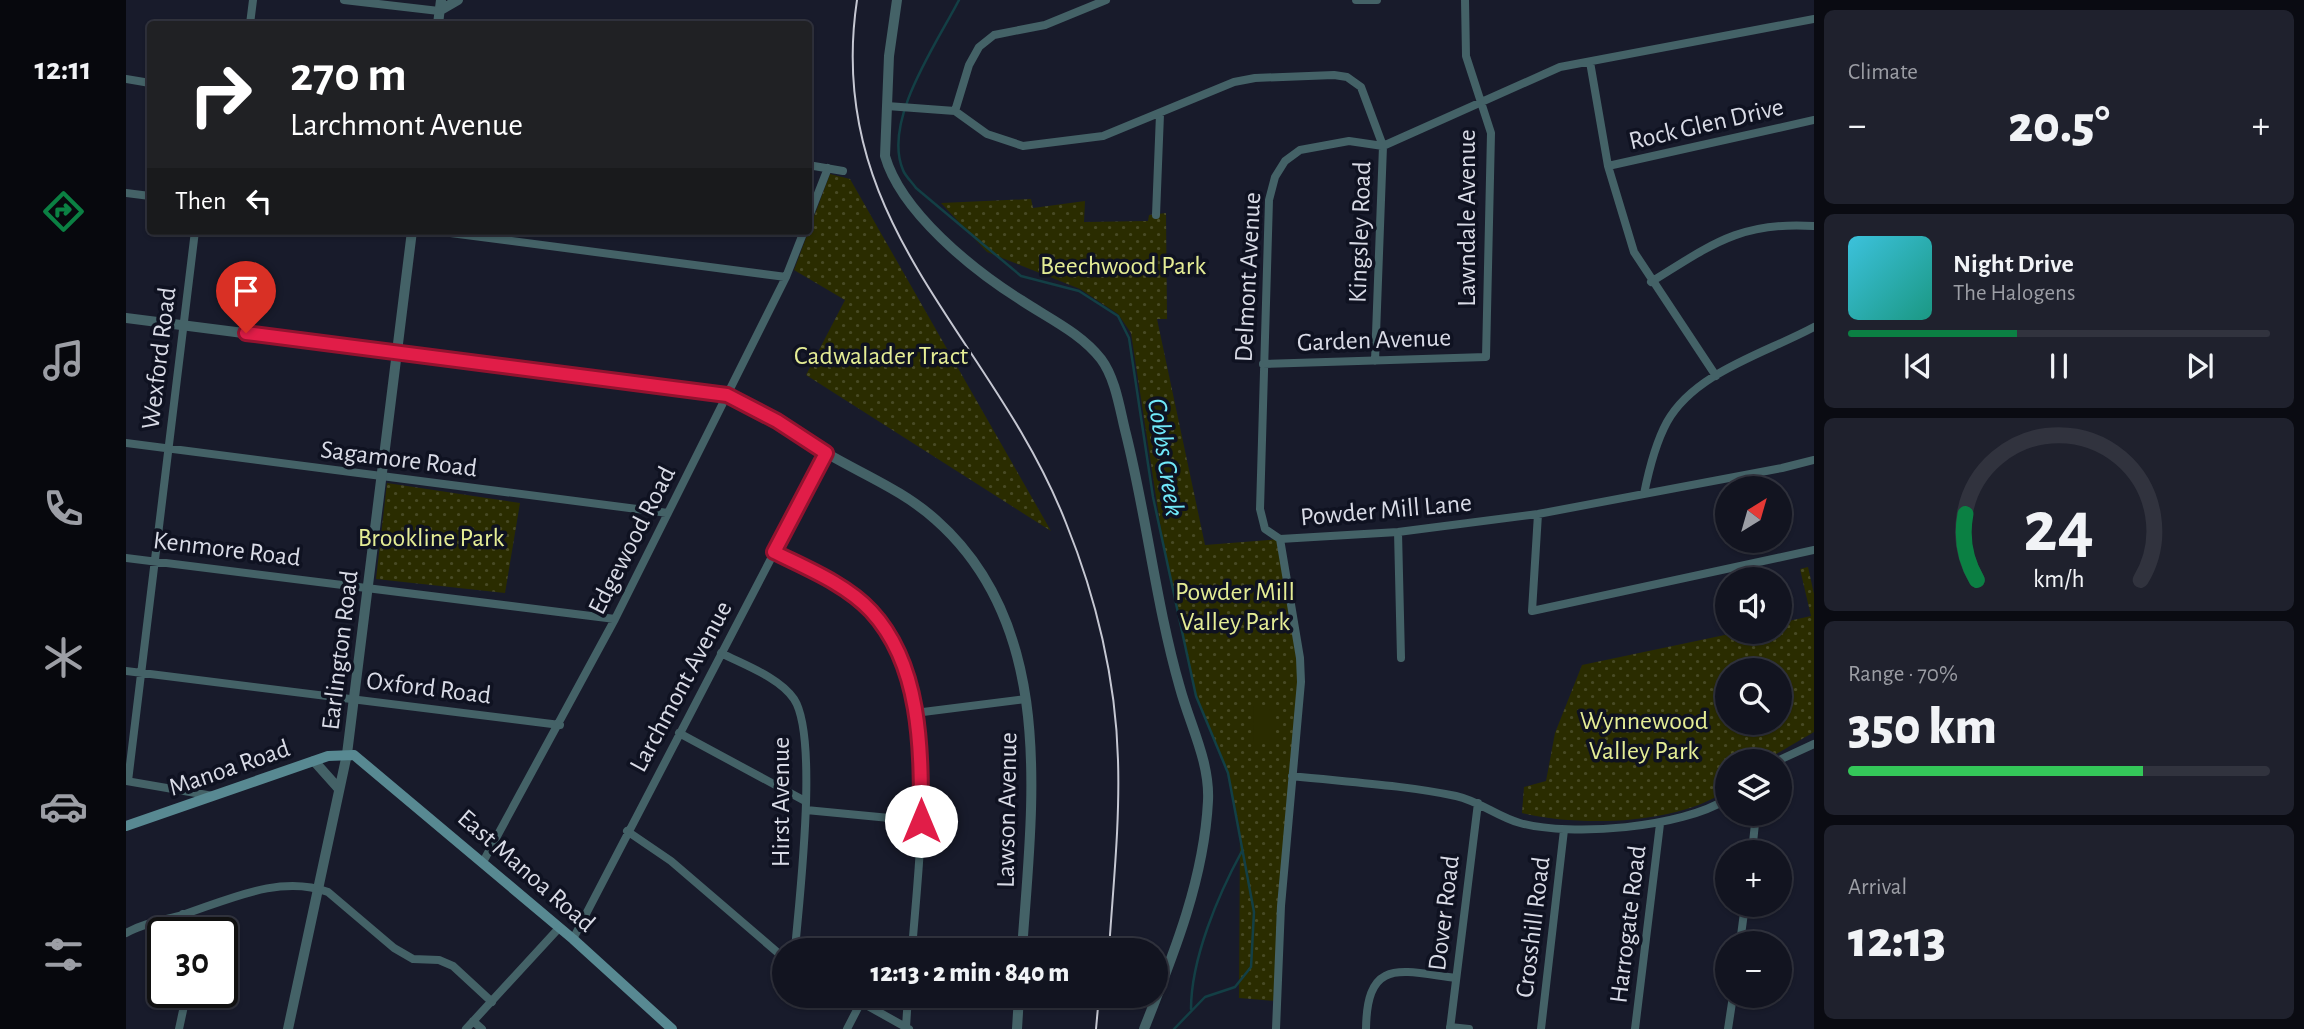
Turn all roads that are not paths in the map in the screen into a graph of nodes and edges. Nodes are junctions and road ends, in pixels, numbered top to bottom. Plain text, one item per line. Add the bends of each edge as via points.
1 (253, 0) edge
2 (344, 0) edge
3 (458, 0) edge
4 (897, 0) edge
5 (1106, 0) edge
6 (1356, 0) edge
7 (1377, 0) edge
8 (1465, 0) edge
9 (440, 5) edge
10 (1814, 19) edge
11 (250, 21) edge
12 (1590, 62) junction
13 (126, 79) edge
14 (147, 82) edge
15 (1481, 103) junction
16 (891, 107) junction
17 (955, 111) junction
18 (1160, 114) junction
19 (1814, 120) edge
20 (1383, 146) junction
21 (812, 166) edge
22 (1608, 166) junction
23 (828, 168) junction
24 (843, 171) dead end
25 (126, 192) edge
26 (147, 195) edge
27 (812, 209) edge
28 (1156, 215) dead end
29 (1814, 226) edge
30 (195, 235) edge
31 (412, 235) edge
32 (466, 235) edge
33 (802, 235) edge
34 (786, 277) junction
35 (1651, 282) junction
36 (126, 318) edge
37 (184, 326) junction
38 (1814, 327) edge
39 (398, 352) junction
40 (1486, 357) joint
41 (1376, 361) junction
42 (1263, 364) junction
43 (1716, 376) junction
44 (727, 395) junction
45 (126, 443) edge
46 (168, 448) junction
47 (826, 453) junction
48 (1814, 460) edge
49 (382, 476) junction
50 (1644, 494) junction
51 (668, 513) junction
52 (1538, 514) junction
53 (1398, 532) junction
54 (1280, 539) junction
55 (1814, 550) edge
56 (774, 552) junction
57 (126, 558) edge
58 (155, 561) junction
59 (368, 586) junction
60 (615, 620) junction
61 (721, 653) junction
62 (1401, 659) dead end
63 (126, 671) edge
64 (142, 673) junction
65 (355, 699) junction
66 (1026, 699) junction
67 (915, 713) junction
68 (561, 724) junction
69 (679, 733) junction
70 (1814, 744) edge
71 (347, 754) junction
72 (1792, 754) edge
73 (314, 761) junction
74 (1292, 776) junction
75 (127, 781) edge
76 (339, 789) junction
77 (214, 796) junction
78 (1478, 803) junction
79 (806, 805) junction
80 (1715, 805) edge
81 (921, 821) junction
82 (1660, 824) junction
83 (126, 826) edge
84 (1564, 830) junction
85 (626, 831) junction
86 (484, 862) junction
87 (317, 888) junction
88 (183, 914) junction
89 (184, 917) edge
90 (559, 928) junction
91 (126, 933) edge
92 (796, 938) edge
93 (913, 938) edge
94 (1023, 938) edge
95 (573, 939) junction
96 (772, 948) edge
97 (1456, 978) junction
98 (492, 1002) junction
99 (184, 1008) edge
100 (858, 1008) edge
101 (872, 1008) edge
102 (908, 1008) edge
103 (1018, 1008) edge
104 (1731, 1008) edge
105 (473, 1021) junction
106 (908, 1028) edge
107 (1450, 1028) edge
108 (179, 1029) edge
109 (288, 1029) edge
110 (466, 1029) edge
111 (482, 1029) edge
112 (671, 1029) edge
113 (847, 1029) edge
114 (1017, 1029) edge
115 (1144, 1029) edge
116 (1276, 1029) edge
117 (1366, 1029) edge
118 (1469, 1029) edge
119 (1541, 1029) edge
120 (1635, 1029) edge
121 (1728, 1029) edge

1 - 11 street
2 - 9 street
3 - 9 street
4 - 16 street via 892,21
5 - 17 street via 1045,25 994,35 979,47 969,65
6 - 7 street
8 - 15 street, Lawndale Avenue via 1466,56
10 - 12 street
12 - 15 street via 1539,75
12 - 22 street
13 - 14 street
15 - 20 street
15 - 40 street, Lawndale Avenue via 1491,133
16 - 17 street
16 - 115 street via 886,156 906,195 960,255 1084,341 1103,361 1115,393 1144,505 1175,670 1209,789 1199,862 1184,921
17 - 18 street via 987,134 1023,146 1103,136
18 - 20 street via 1234,82 1334,75 1361,87
18 - 28 street
19 - 22 street, Rock Glen Drive
20 - 41 street, Kingsley Road
20 - 42 street, Delmont Avenue via 1349,141 1300,150 1285,161 1275,177 1269,200
21 - 23 street
22 - 35 street via 1633,253
23 - 24 street
23 - 27 street
25 - 26 street
29 - 35 street via 1749,228 1716,242
30 - 37 street, Wexford Road
31 - 39 street, Earlington Road
32 - 34 street
33 - 34 street, Edgewood Road
34 - 44 street, Edgewood Road
35 - 43 street
36 - 37 street
37 - 39 street
37 - 46 street, Wexford Road
38 - 43 street
39 - 44 street
39 - 49 street, Earlington Road
40 - 41 street, Garden Avenue
41 - 42 street, Garden Avenue
42 - 54 street, Delmont Avenue via 1260,509 1265,529
43 - 50 street via 1668,421
44 - 47 street, Lawson Avenue
44 - 51 street, Edgewood Road
45 - 46 street, Sagamore Road
46 - 49 street, Sagamore Road
46 - 58 street, Wexford Road
47 - 56 street, Larchmont Avenue
47 - 66 street, Lawson Avenue via 909,498 957,540 1002,610
48 - 50 street, Powder Mill Lane
49 - 51 street, Sagamore Road
49 - 59 street, Earlington Road
50 - 52 street, Powder Mill Lane
51 - 60 street, Edgewood Road
52 - 53 street, Powder Mill Lane
52 - 55 street via 1532,611
53 - 54 street, Powder Mill Lane
53 - 62 street
54 - 74 street, Powder Mill Lane via 1300,658
56 - 61 street, Larchmont Avenue
56 - 67 street via 828,580 870,610 896,647
57 - 58 street, Kenmore Road
58 - 59 street, Kenmore Road
58 - 64 street, Wexford Road
59 - 60 street, Kenmore Road
59 - 65 street, Earlington Road
60 - 68 street, Edgewood Road
61 - 69 street, Larchmont Avenue
61 - 79 street, Hirst Avenue via 785,688 795,701 804,740
63 - 64 street, Oxford Road
64 - 65 street, Oxford Road
64 - 75 street, Wexford Road
65 - 68 street, Oxford Road
65 - 71 street, Earlington Road
66 - 67 street
66 - 94 street, Lawson Avenue via 1032,761
67 - 81 street
68 - 86 street, Edgewood Road
69 - 79 street
69 - 85 street, Larchmont Avenue
70 - 72 street
71 - 73 main road, Manoa Road
71 - 76 street, Earlington Road
71 - 86 main road, East Manoa Road via 361,759
73 - 76 street
73 - 77 main road, Manoa Road
74 - 78 street via 1423,790
74 - 116 street, Powder Mill Lane
75 - 77 street
76 - 87 street, Earlington Road
77 - 83 main road, Manoa Road
78 - 84 street via 1517,822
78 - 97 street, Dover Road
79 - 81 street
79 - 92 street, Hirst Avenue
80 - 82 street via 1688,818
81 - 93 street
82 - 84 street
82 - 120 street, Harrogate Road
84 - 119 street, Crosshill Road
85 - 95 street, Larchmont Avenue
85 - 96 street via 671,861
86 - 90 main road, East Manoa Road
87 - 88 street via 275,887
87 - 98 street via 413,959 453,966
87 - 109 street, Earlington Road
88 - 89 street
88 - 91 street
90 - 95 main road, East Manoa Road
90 - 98 street
95 - 112 main road, East Manoa Road
97 - 107 street, Dover Road
97 - 117 street via 1405,972 1384,976 1369,995
98 - 105 street
99 - 108 street
100 - 113 street
101 - 106 street
102 - 106 street
103 - 114 street
104 - 121 street
105 - 110 street
105 - 111 street
107 - 118 street

